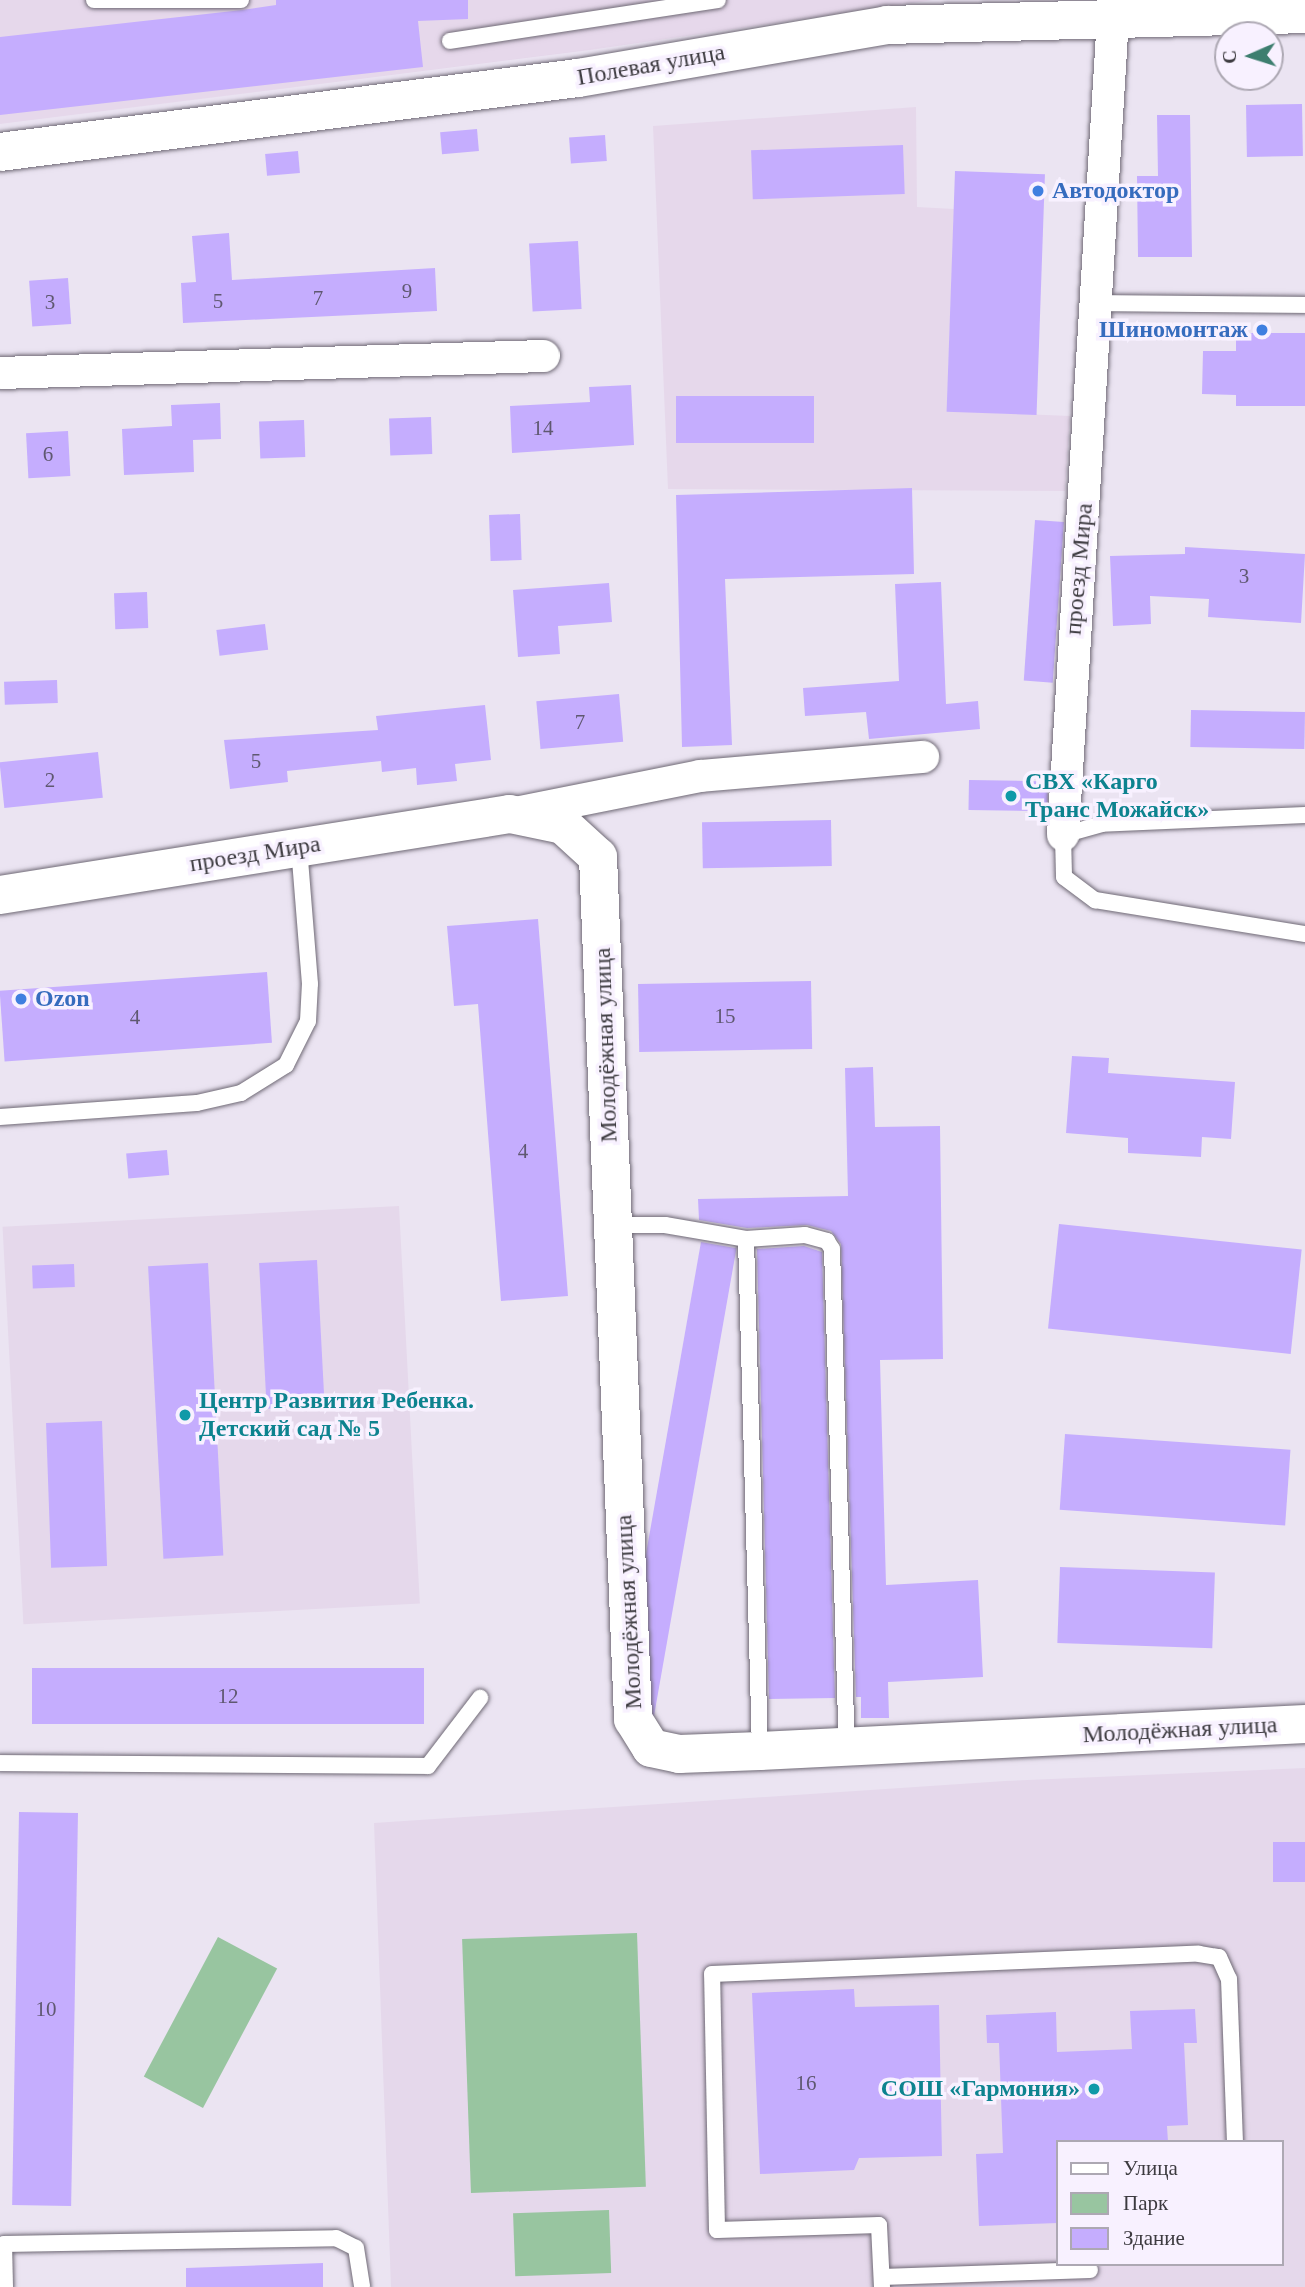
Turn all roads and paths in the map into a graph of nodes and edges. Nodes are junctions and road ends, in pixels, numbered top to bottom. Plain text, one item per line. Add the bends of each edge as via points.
1 (94, 0) edge
2 (241, 0) edge
3 (718, 0) edge
4 (1023, 10) edge
5 (1305, 14) edge
6 (1113, 18) junction
7 (450, 41) dead end
8 (0, 152) edge
9 (1096, 303) junction
10 (1305, 305) edge
11 (544, 356) dead end
12 (0, 373) edge
13 (923, 757) dead end
14 (510, 814) junction
15 (1305, 815) edge
16 (1063, 835) junction
17 (299, 848) junction
18 (598, 857) joint
19 (0, 895) edge
20 (1305, 934) edge
21 (0, 1117) edge
22 (613, 1224) junction
23 (747, 1239) junction
24 (480, 1698) dead end
25 (1305, 1724) edge
26 (847, 1746) junction
27 (760, 1751) junction
28 (0, 1763) edge
29 (1235, 2140) edge
30 (1089, 2267) edge
31 (882, 2282) edge
32 (5, 2287) edge
33 (362, 2287) edge
34 (1090, 2287) edge

1 - 2 lane
3 - 7 lane
4 - 6 street, Полевая улица
4 - 8 street, Полевая улица via 859,29 578,78
5 - 6 street, Полевая улица
6 - 9 street, проезд Мира
9 - 10 lane
9 - 16 street, проезд Мира
11 - 12 street
13 - 14 street, проезд Мира via 700,776
14 - 17 street, проезд Мира
14 - 18 street, проезд Мира via 563,825
15 - 16 lane via 1102,824
16 - 20 lane, проезд Мира via 1064,877 1095,900
17 - 19 street, проезд Мира
17 - 21 lane via 310,996 298,1049 286,1065 241,1093 197,1103
18 - 22 street, Молодёжная улица
22 - 23 lane via 665,1225
22 - 27 street, Молодёжная улица via 633,1718 641,1738 664,1753
23 - 26 lane via 806,1235 827,1241 832,1249
23 - 27 lane
24 - 28 lane via 428,1766
25 - 26 street, Молодёжная улица
26 - 27 street, Молодёжная улица
29 - 31 lane via 1229,1979 1219,1957 1199,1954 712,1973 717,2230 879,2225
30 - 31 lane
30 - 34 lane
32 - 33 lane via 4,2244 336,2238 356,2248

